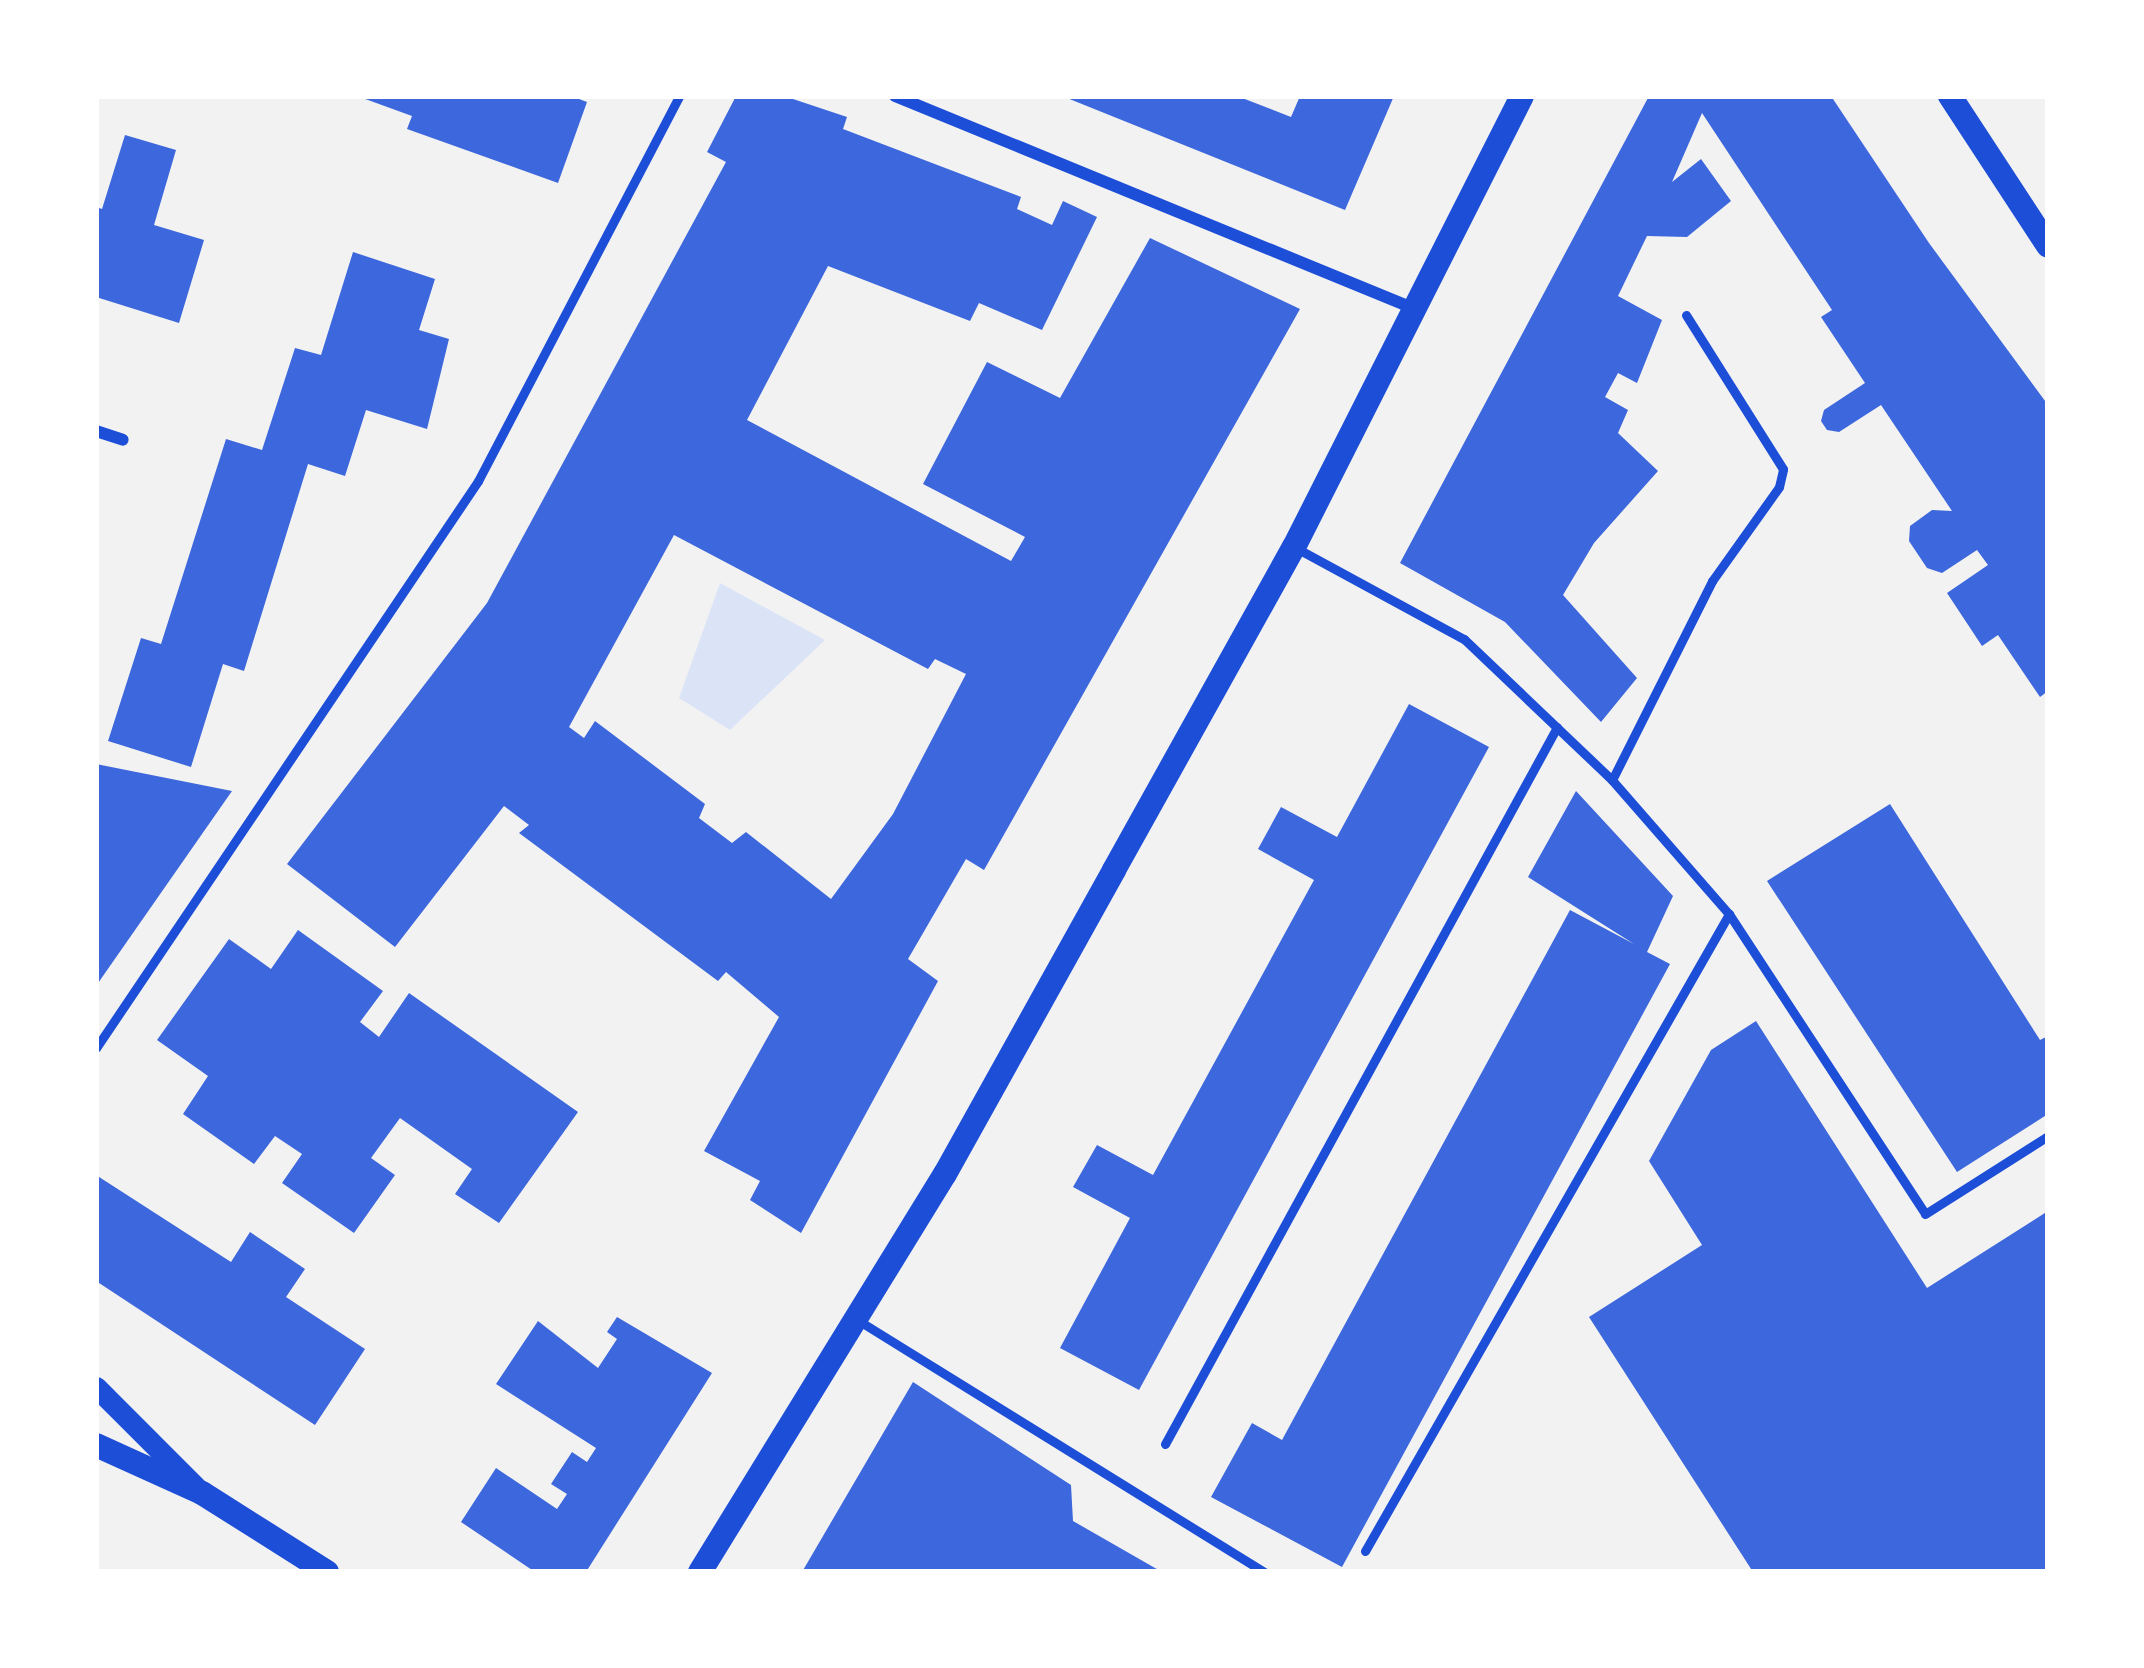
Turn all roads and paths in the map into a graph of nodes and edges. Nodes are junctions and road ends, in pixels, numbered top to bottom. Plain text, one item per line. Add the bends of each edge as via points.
1 (679, 96) edge
2 (895, 96) edge
3 (1522, 96) edge
4 (1929, 96) edge
5 (1949, 96) edge
6 (1975, 140) junction
7 (2048, 246) edge
8 (1417, 309) junction
9 (1686, 315) dead end
10 (96, 431) edge
11 (123, 440) dead end
12 (1294, 547) junction
13 (1556, 727) junction
14 (1612, 780) junction
15 (1729, 914) junction
16 (96, 1048) edge
17 (2048, 1136) edge
18 (856, 1319) junction
19 (96, 1387) edge
20 (1165, 1444) dead end
21 (96, 1445) edge
22 (202, 1492) junction
23 (1365, 1551) dead end
24 (327, 1572) edge
25 (700, 1572) edge
26 (1264, 1572) edge

1 - 16 lane via 478,481
2 - 8 street
3 - 8 main road
4 - 6 main road
5 - 6 main road
6 - 7 main road
8 - 12 main road
9 - 14 lane via 1783,469 1779,487 1712,581
10 - 11 street
12 - 13 lane via 1464,639
12 - 18 main road
13 - 14 lane
13 - 20 lane
14 - 15 lane
15 - 17 lane via 1924,1214
15 - 23 lane
18 - 25 main road
18 - 26 lane
19 - 22 street
21 - 22 main road
22 - 24 main road

